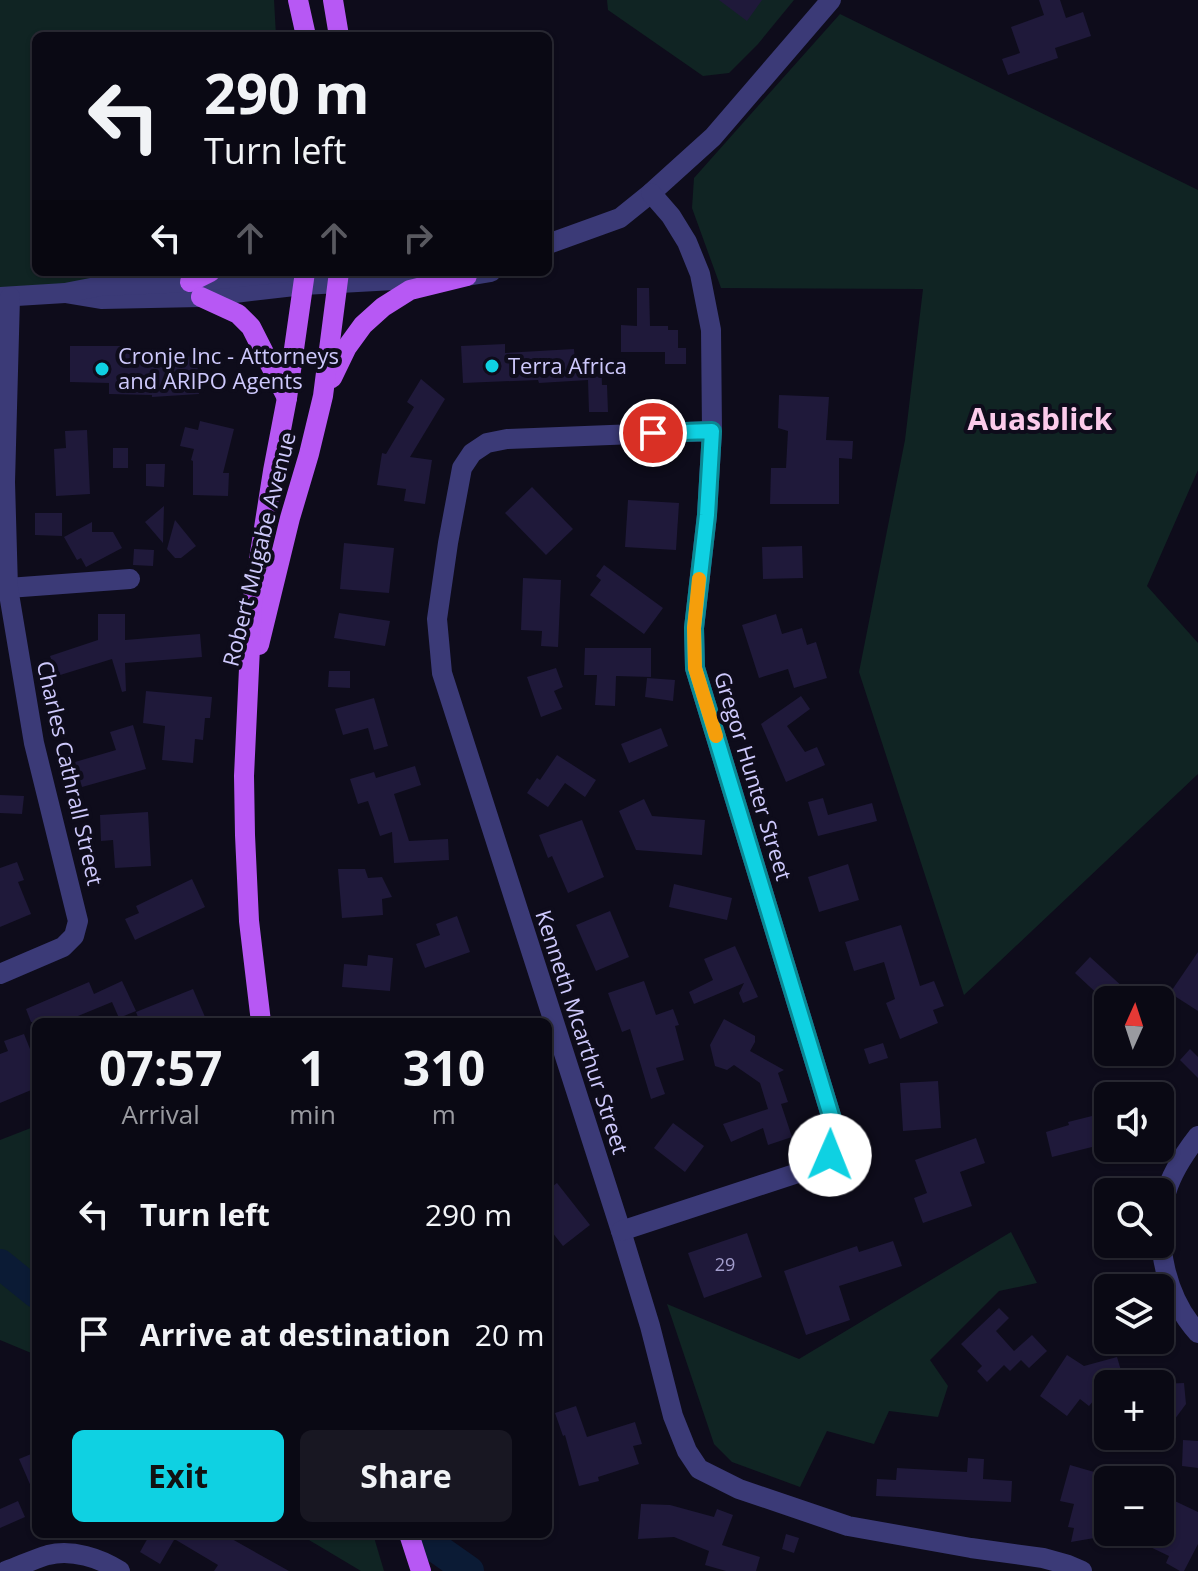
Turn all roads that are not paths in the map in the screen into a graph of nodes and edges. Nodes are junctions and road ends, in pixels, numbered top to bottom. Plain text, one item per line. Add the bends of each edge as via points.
1 (333, 0) edge
2 (831, 0) edge
3 (338, 32) edge
4 (651, 193) junction
5 (620, 218) junction
6 (552, 243) edge
7 (552, 254) edge
8 (207, 276) edge
9 (298, 276) edge
10 (467, 276) joint
11 (338, 277) edge
12 (195, 290) junction
13 (5, 297) edge
14 (323, 396) junction
15 (287, 398) junction
16 (712, 431) junction
17 (130, 579) dead end
18 (8, 588) junction
19 (247, 696) junction
20 (0, 974) edge
21 (261, 1018) edge
22 (1198, 1136) edge
23 (621, 1231) junction
24 (1198, 1333) edge
25 (410, 1538) edge
26 (6, 1571) edge
27 (120, 1571) edge
28 (421, 1571) edge
29 (1082, 1571) edge

1 - 3 main road
2 - 4 street via 713,137
4 - 5 street
4 - 16 street, Gregor Hunter Street via 687,242 700,274 711,330
5 - 6 street
5 - 7 street
8 - 12 main road
9 - 11 street
9 - 12 street
9 - 15 main road, Robert Mugabe Avenue
10 - 11 street
10 - 14 main road via 410,290 383,307 347,347
11 - 14 main road, Robert Mugabe Avenue
12 - 13 street via 101,286
12 - 15 main road via 251,327
13 - 18 street, Charles Cathrall Street
14 - 19 main road, Robert Mugabe Avenue
15 - 19 main road, Robert Mugabe Avenue via 252,604
16 - 23 street, Gregor Hunter Street via 695,668 834,1138 830,1155 819,1166
16 - 23 street, Kenneth Mcarthur Street via 507,439 472,453 462,468 437,619 442,673
17 - 18 street
18 - 20 street, Charles Cathrall Street via 34,743 78,921 74,936 63,947
19 - 21 main road, Robert Mugabe Avenue via 249,921
22 - 24 street via 1165,1196 1161,1234 1174,1297
23 - 29 street, Kenneth Mcarthur Street via 673,1416 699,1469 739,1489 848,1526 1043,1558
25 - 28 main road
26 - 27 street via 67,1554 106,1562

